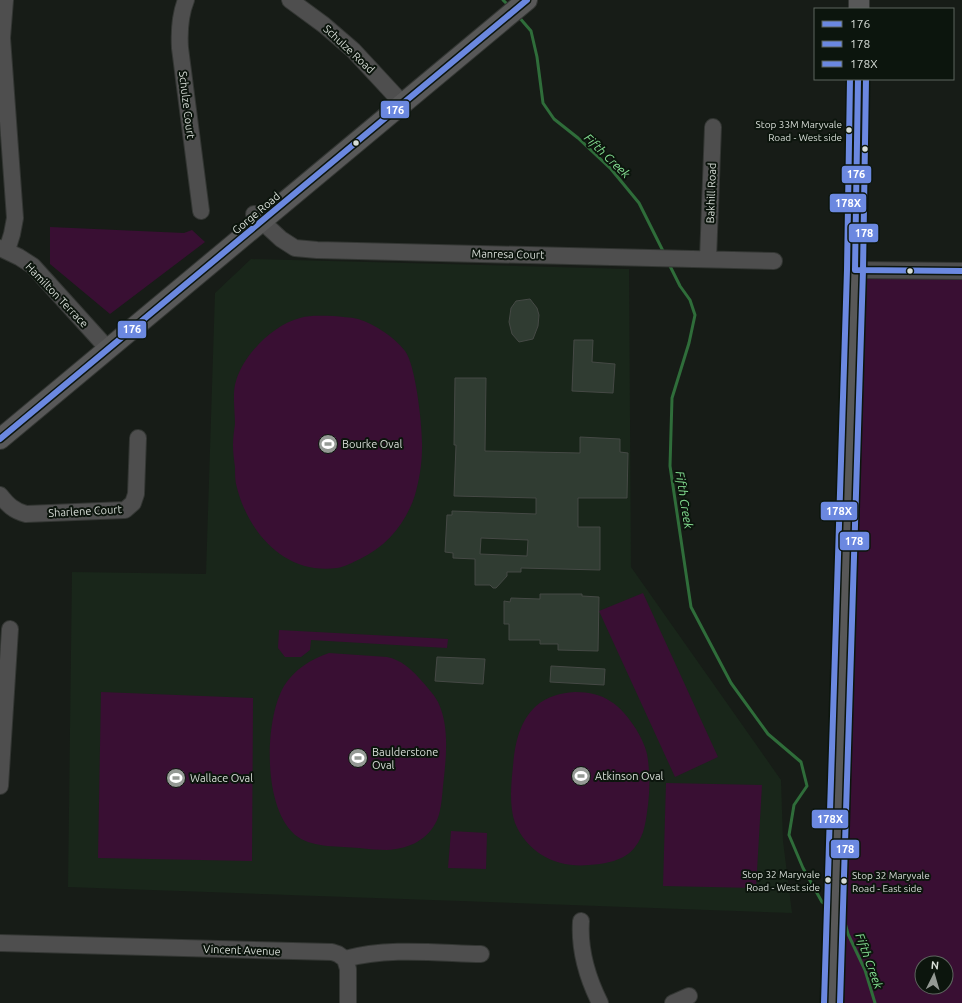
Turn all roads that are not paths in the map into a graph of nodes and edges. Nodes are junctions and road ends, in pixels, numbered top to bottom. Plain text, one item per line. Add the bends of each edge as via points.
1 (5, 0) edge
2 (186, 0) edge
3 (290, 0) edge
4 (513, 6) edge
5 (858, 80) edge
6 (400, 100) junction
7 (713, 127) dead end
8 (4, 138) edge
9 (201, 211) dead end
10 (258, 218) junction
11 (3, 249) edge
12 (708, 260) junction
13 (774, 261) dead end
14 (855, 270) junction
15 (962, 271) edge
16 (104, 345) junction
17 (0, 427) edge
18 (138, 438) dead end
19 (0, 439) edge
20 (0, 495) edge
21 (10, 629) dead end
22 (2, 713) edge
23 (0, 786) edge
24 (581, 921) dead end
25 (0, 943) edge
26 (481, 954) dead end
27 (345, 959) junction
28 (689, 996) dead end
29 (348, 1003) edge
30 (600, 1003) edge
31 (673, 1003) edge
32 (832, 1003) edge

1 - 8 street via 2,38
2 - 9 street, Schulze Court via 179,31
3 - 6 street, Schulze Road via 353,50
4 - 6 main road, Gorge Road
5 - 14 main road
6 - 10 main road, Gorge Road
7 - 12 street, Bakhill Road
8 - 11 street via 15,218 12,234
10 - 12 street, Manresa Court via 295,248 316,250
10 - 16 main road, Gorge Road
11 - 16 street, Hamilton Terrace via 33,266
12 - 13 street, Manresa Court
14 - 15 street
14 - 32 main road
16 - 17 main road, Gorge Road via 75,364
16 - 19 main road, Gorge Road
18 - 20 street, Sharlene Court via 136,494 130,507 125,510 26,514 12,509
21 - 22 street
22 - 23 street
24 - 30 street via 583,957
25 - 27 street, Vincent Avenue via 332,952
26 - 27 street via 388,952 362,954
27 - 29 street via 348,969
28 - 31 street

